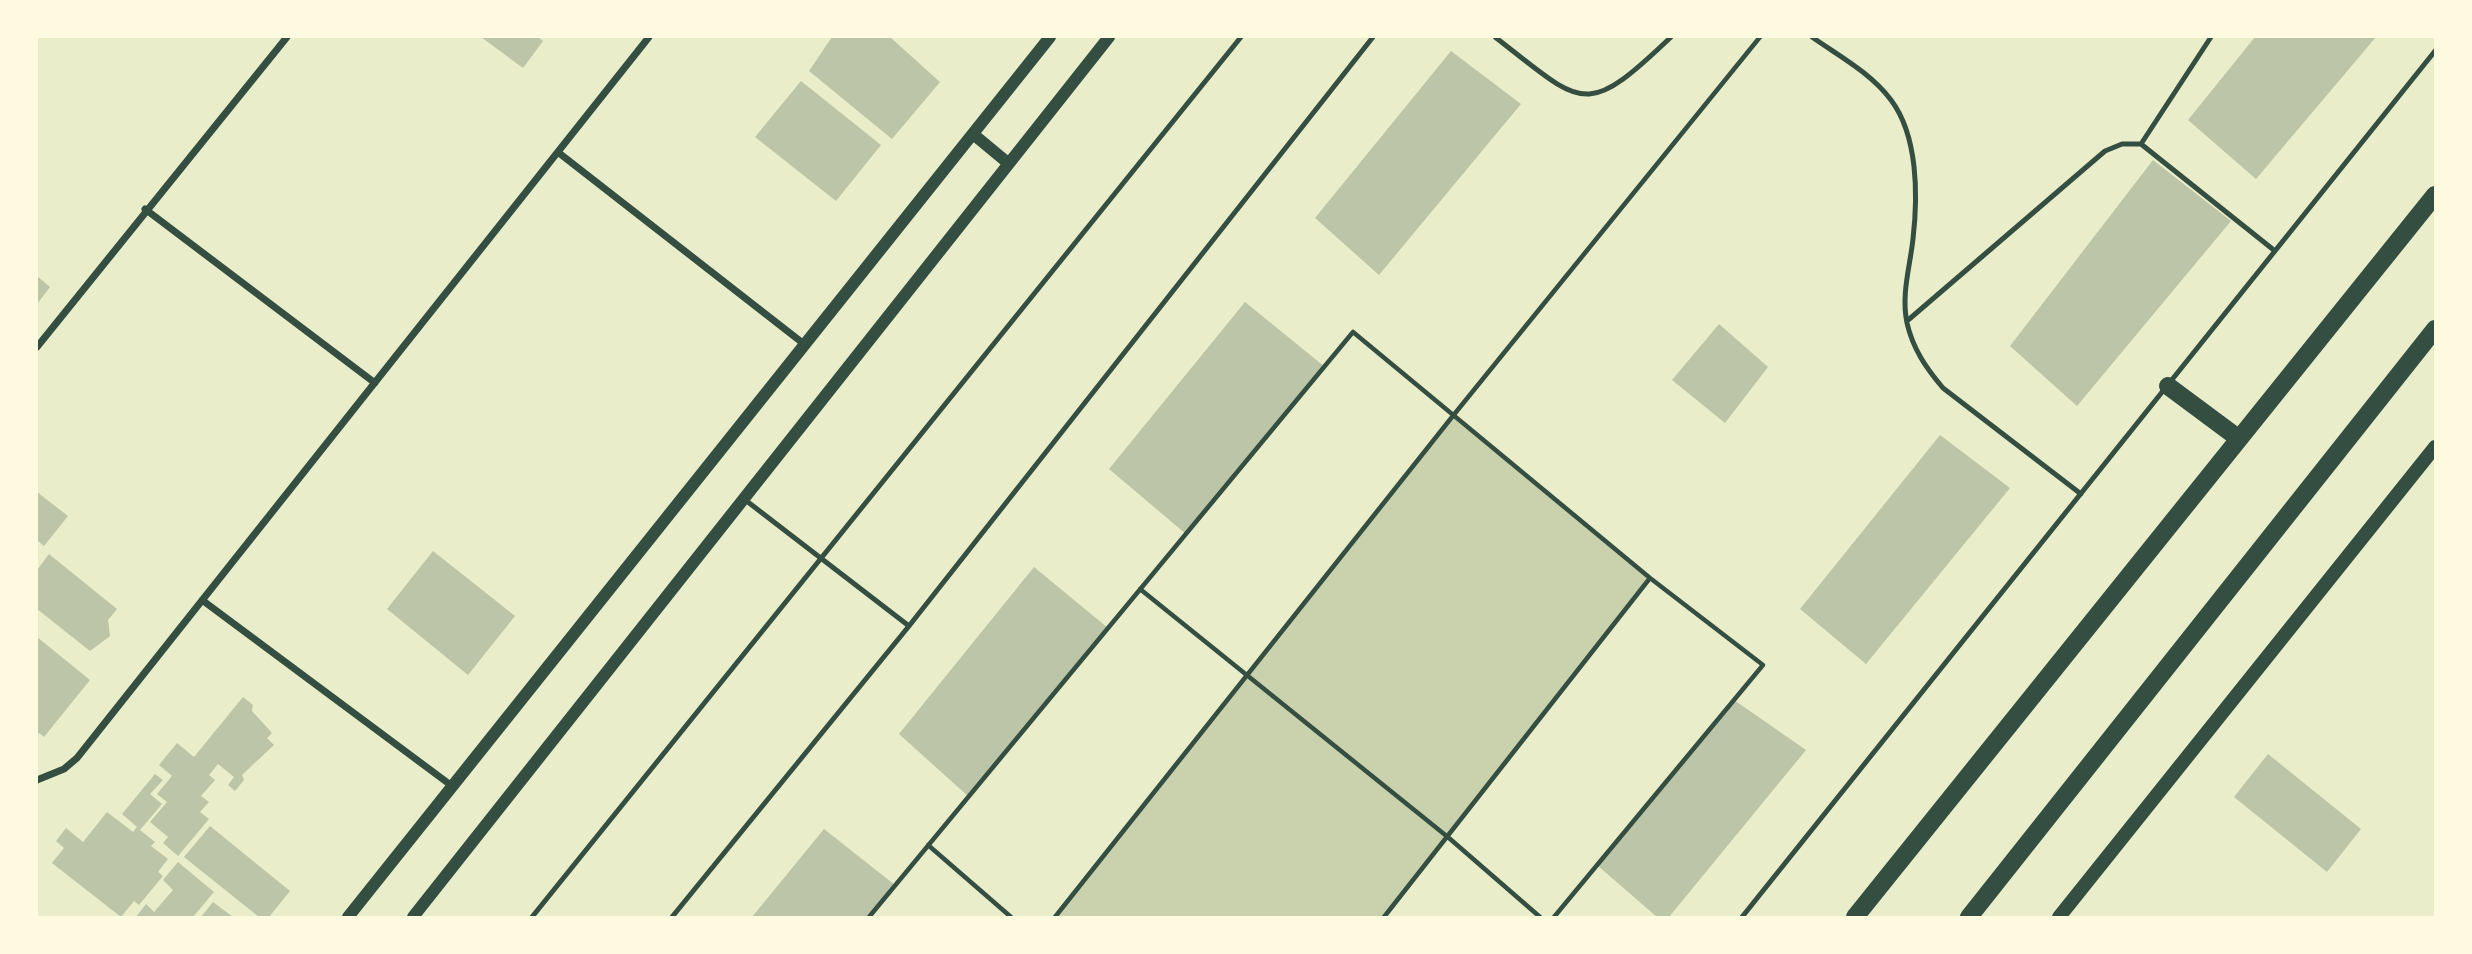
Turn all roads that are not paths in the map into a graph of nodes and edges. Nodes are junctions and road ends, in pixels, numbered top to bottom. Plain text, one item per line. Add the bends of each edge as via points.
1 (286, 37) edge
2 (649, 37) edge
3 (1049, 37) edge
4 (1109, 37) edge
5 (1241, 37) edge
6 (1373, 37) edge
7 (1494, 37) edge
8 (1671, 37) edge
9 (1812, 37) edge
10 (2211, 37) edge
11 (2435, 51) edge
12 (973, 134) junction
13 (2141, 144) junction
14 (559, 153) junction
15 (1009, 163) junction
16 (2435, 195) edge
17 (145, 209) junction
18 (2275, 251) junction
19 (1907, 321) junction
20 (2435, 329) edge
21 (804, 344) junction
22 (37, 347) edge
23 (375, 383) junction
24 (2168, 386) junction
25 (2238, 438) junction
26 (2433, 455) edge
27 (2081, 494) junction
28 (744, 499) junction
29 (820, 558) junction
30 (202, 600) junction
31 (909, 626) junction
32 (37, 780) edge
33 (452, 786) junction
34 (348, 917) edge
35 (414, 917) edge
36 (532, 917) edge
37 (672, 917) edge
38 (1742, 917) edge
39 (1855, 917) edge
40 (1969, 917) edge
41 (2059, 917) edge

1 - 17 street
2 - 14 street
3 - 12 street
4 - 15 street
5 - 29 lane
6 - 31 lane
7 - 8 lane via 1565,91 1582,94 1615,87
9 - 19 lane via 1878,85 1902,118 1914,170 1916,205 1906,274
10 - 13 lane
11 - 18 lane
12 - 15 street
12 - 21 street
13 - 18 lane
13 - 19 lane via 2122,144 2105,151
14 - 21 street
14 - 23 street
15 - 28 street
16 - 25 main road
17 - 22 street
17 - 23 street
18 - 24 lane
19 - 27 lane via 1926,369 1942,388
20 - 40 main road
21 - 33 street
23 - 30 street
24 - 25 main road
24 - 27 lane
25 - 39 main road
26 - 41 main road
27 - 38 lane
28 - 29 lane
28 - 35 street
29 - 31 lane
29 - 36 lane
30 - 32 street via 77,758
30 - 33 street
31 - 37 lane
33 - 34 street

